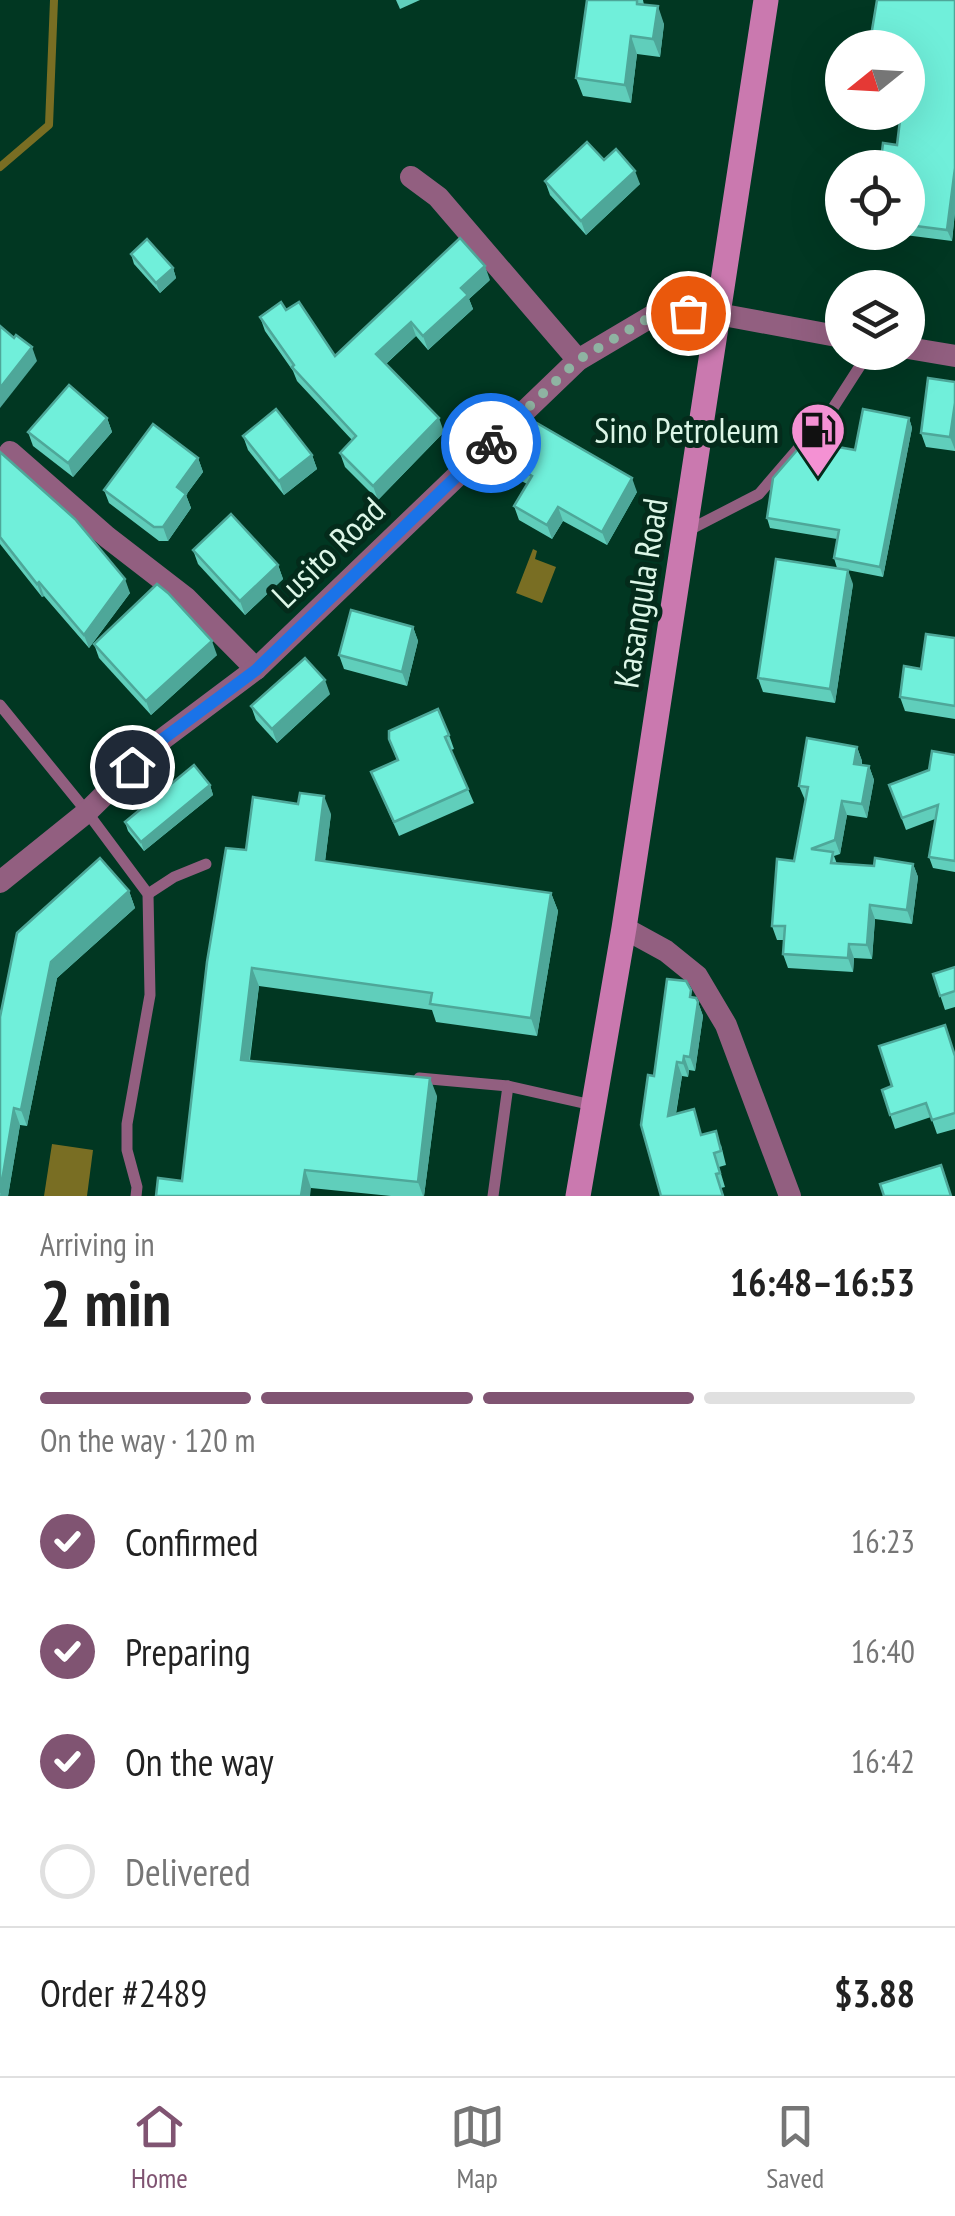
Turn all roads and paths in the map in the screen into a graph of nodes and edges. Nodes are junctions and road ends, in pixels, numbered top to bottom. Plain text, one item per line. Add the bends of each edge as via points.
1 (766, 0) edge
2 (410, 176) dead end
3 (718, 314) junction
4 (825, 333) edge
5 (925, 351) edge
6 (955, 356) edge
7 (578, 360) junction
8 (857, 370) edge
9 (10, 452) dead end
10 (685, 532) junction
11 (256, 670) junction
12 (3, 713) edge
13 (86, 812) junction
14 (206, 864) dead end
15 (0, 882) edge
16 (148, 894) junction
17 (624, 928) junction
18 (412, 1078) edge
19 (508, 1086) junction
20 (592, 1105) junction
21 (136, 1196) edge
22 (493, 1196) edge
23 (578, 1196) edge
24 (790, 1196) edge

1 - 3 main road, Kasangula Road
2 - 7 street via 438,197
3 - 4 street, Lusito Road
3 - 7 street, Lusito Road via 659,312
3 - 10 main road, Kasangula Road
5 - 6 street
7 - 11 street, Lusito Road
8 - 10 lane via 759,494
9 - 11 street via 186,598
10 - 17 main road, Kasangula Road
11 - 13 street, Lusito Road via 156,744
12 - 13 lane
13 - 15 street, Lusito Road
13 - 16 lane
14 - 16 lane
16 - 21 lane via 150,995 126,1124
17 - 20 main road, Kasangula Road
17 - 24 street via 697,976 726,1026
18 - 19 lane
19 - 20 lane
19 - 22 lane
20 - 23 main road, Kasangula Road

